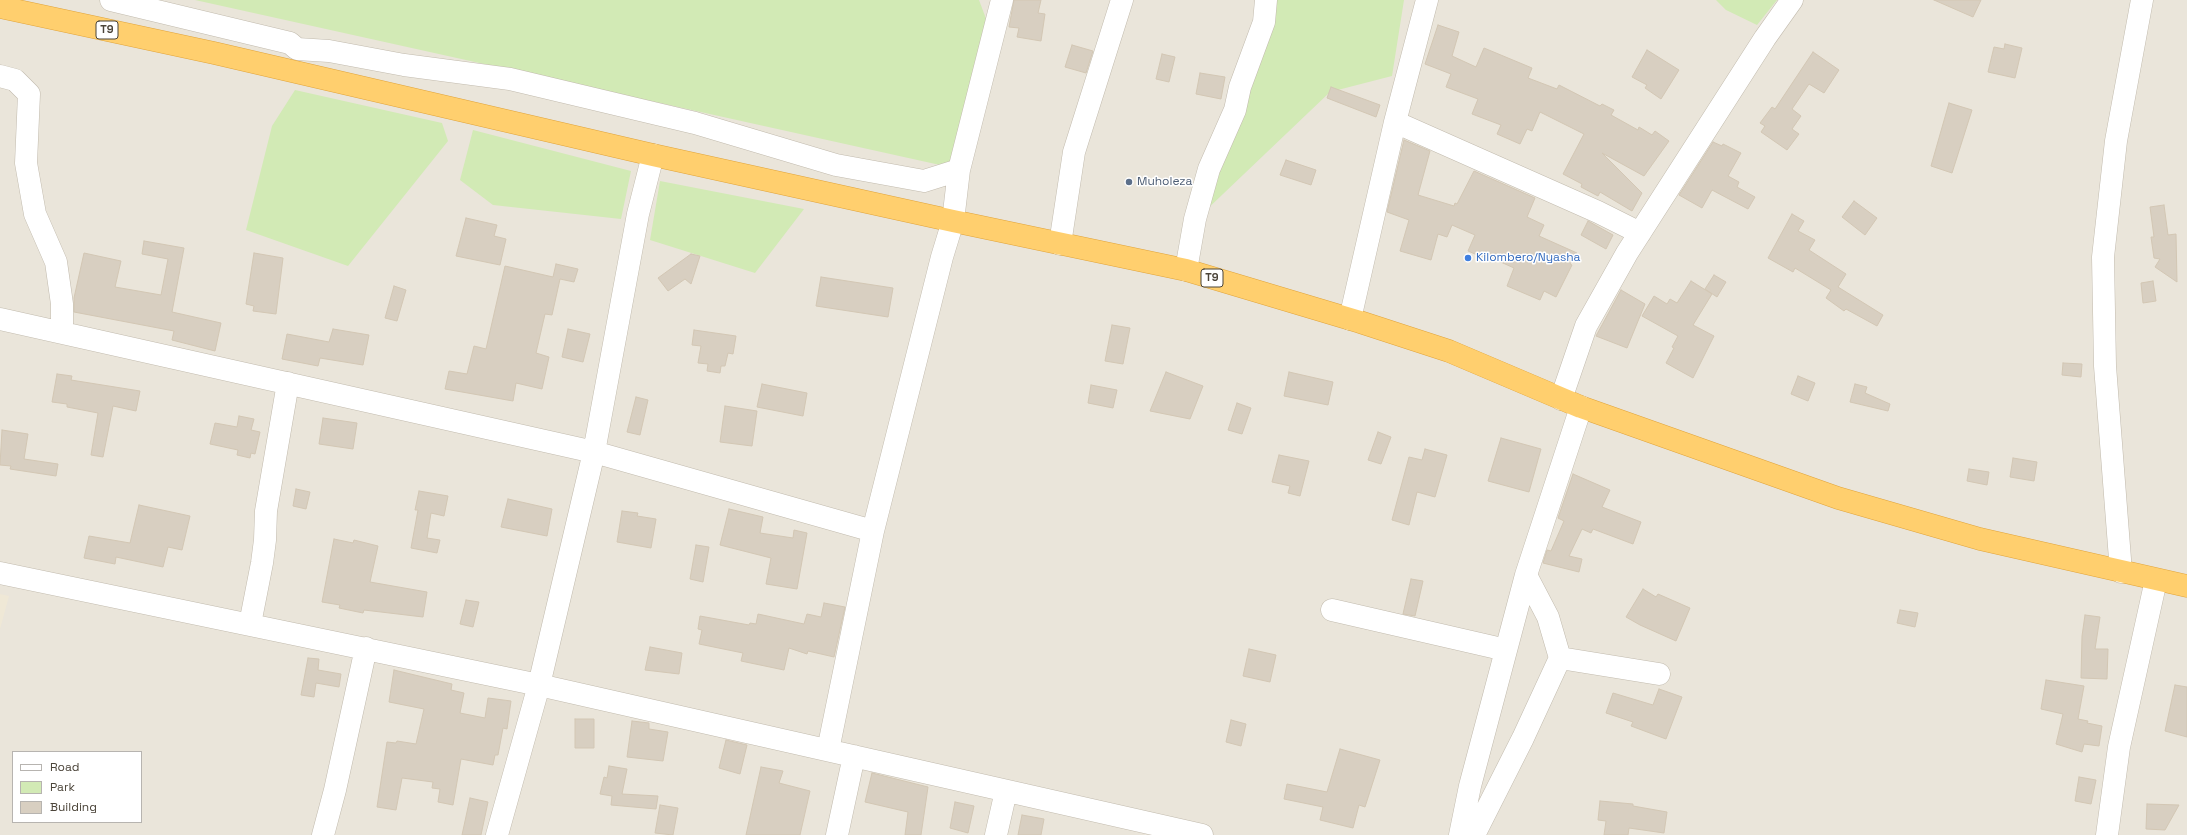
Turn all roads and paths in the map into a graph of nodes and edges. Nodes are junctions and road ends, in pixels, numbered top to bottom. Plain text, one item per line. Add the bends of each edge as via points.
1 (111, 0) edge
2 (1002, 0) edge
3 (1122, 0) edge
4 (1266, 0) edge
5 (1427, 0) edge
6 (1792, 0) edge
7 (2142, 0) edge
8 (0, 7) edge
9 (0, 76) edge
10 (1394, 122) junction
11 (653, 155) junction
12 (959, 170) junction
13 (953, 222) junction
14 (1640, 233) junction
15 (1060, 244) junction
16 (1186, 270) junction
17 (0, 319) edge
18 (1350, 319) junction
19 (62, 332) junction
20 (288, 384) junction
21 (1571, 403) junction
22 (594, 452) junction
23 (873, 531) junction
24 (2121, 572) junction
25 (0, 573) edge
26 (1526, 575) junction
27 (2156, 580) junction
28 (2187, 586) edge
29 (1332, 610) dead end
30 (250, 624) junction
31 (366, 648) junction
32 (1506, 650) junction
33 (1560, 658) junction
34 (1659, 674) dead end
35 (539, 685) junction
36 (828, 750) junction
37 (854, 756) junction
38 (1006, 791) junction
39 (1145, 829) edge
40 (323, 835) edge
41 (497, 835) edge
42 (837, 835) edge
43 (996, 835) edge
44 (1202, 835) edge
45 (1460, 835) edge
46 (1474, 835) edge
47 (2107, 835) edge

1 - 12 street via 290,43 297,49 329,51 404,65 510,79 695,123 836,164 924,181
2 - 12 street
3 - 15 street via 1074,152
4 - 16 street via 1264,22 1240,87 1235,110 1208,169 1195,219
5 - 10 street
6 - 14 street
7 - 24 street via 2116,141 2103,257 2105,366
8 - 11 highway, T9 via 214,53
9 - 19 street via 15,80 29,94 26,163 35,214 56,262 62,304
10 - 14 street
10 - 18 street
11 - 13 highway, T9
11 - 22 street via 638,214
12 - 13 street
13 - 15 highway, T9
13 - 23 street
14 - 21 street via 1586,326
15 - 16 highway, T9
16 - 18 highway, T9
17 - 19 street
18 - 21 highway, T9 via 1449,351
19 - 20 street
20 - 22 street
20 - 30 street via 266,511 262,563
21 - 24 highway, T9 via 1838,498 1980,539
21 - 26 street
22 - 23 street
22 - 35 street
23 - 36 street
24 - 27 highway, T9
25 - 30 street
26 - 32 street
26 - 33 street via 1548,617
27 - 28 highway, T9
27 - 47 street via 2119,747
29 - 32 street
30 - 31 street
31 - 35 street
31 - 40 street
32 - 45 street via 1470,786
33 - 34 street
33 - 46 street
35 - 36 street
35 - 41 street
36 - 37 street
37 - 38 street
37 - 42 street
38 - 39 street
38 - 43 street
39 - 44 street

